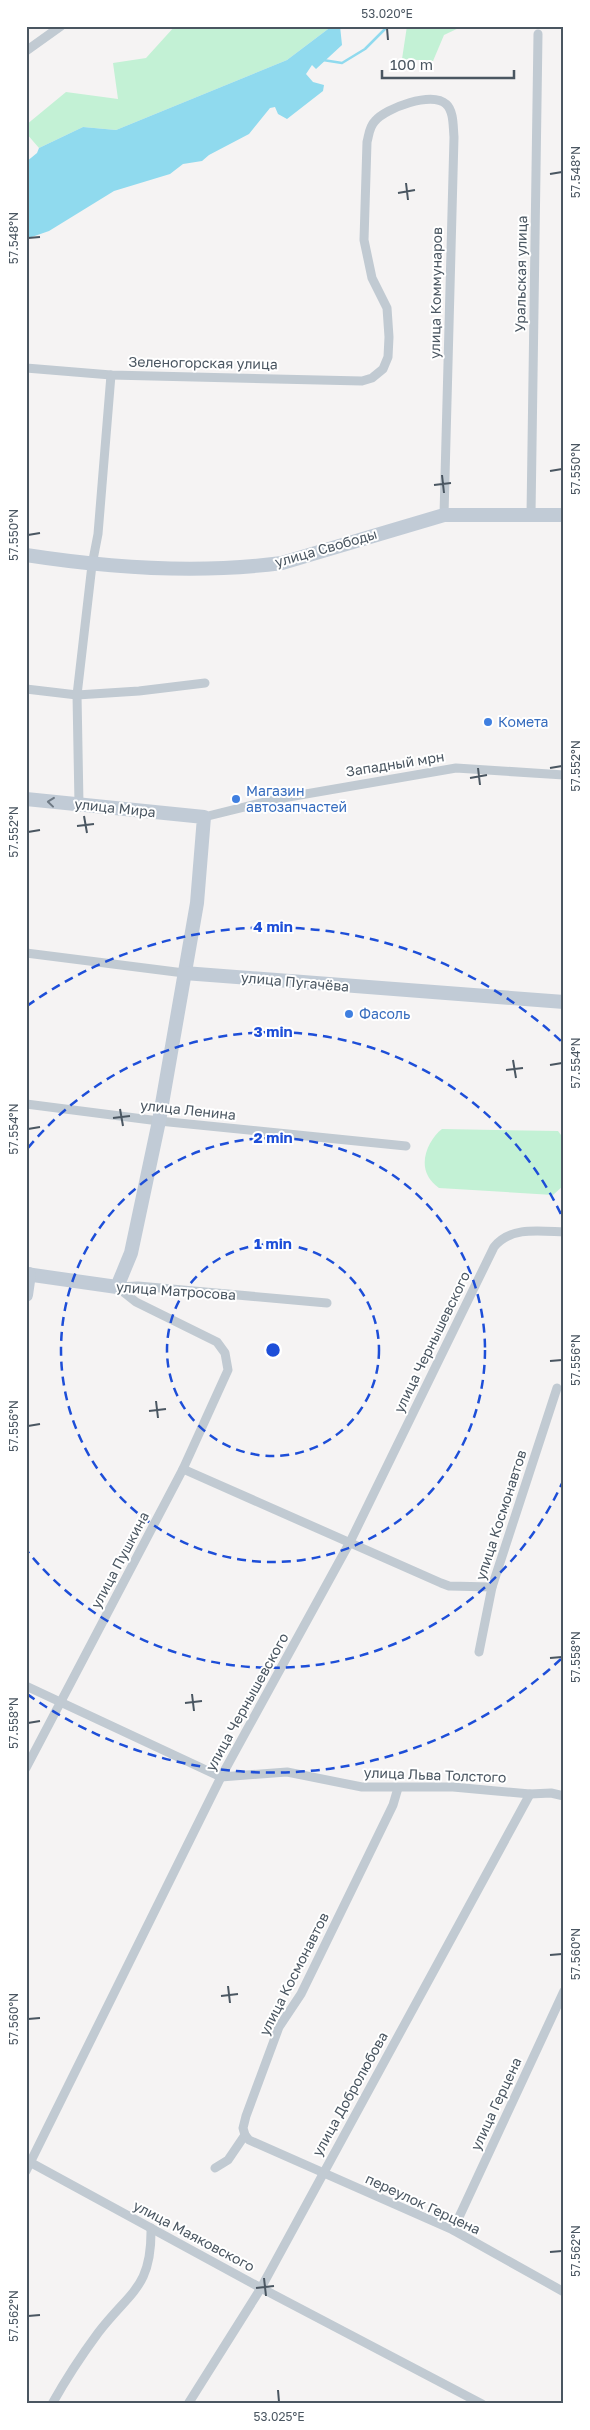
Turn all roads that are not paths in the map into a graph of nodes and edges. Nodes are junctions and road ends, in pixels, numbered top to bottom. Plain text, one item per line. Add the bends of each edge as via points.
1 (61, 26) edge
2 (538, 34) dead end
3 (26, 51) edge
4 (417, 101) joint
5 (26, 368) edge
6 (111, 375) junction
7 (444, 515) junction
8 (531, 515) junction
9 (564, 515) edge
10 (26, 555) edge
11 (92, 565) junction
12 (205, 683) dead end
13 (26, 689) edge
14 (77, 694) junction
15 (564, 775) edge
16 (26, 799) edge
17 (79, 804) junction
18 (204, 817) junction
19 (26, 954) edge
20 (184, 973) junction
21 (564, 1002) edge
22 (26, 1104) edge
23 (158, 1121) junction
24 (406, 1146) dead end
25 (564, 1232) edge
26 (27, 1274) edge
27 (117, 1286) junction
28 (26, 1294) edge
29 (327, 1303) dead end
30 (557, 1388) dead end
31 (183, 1469) junction
32 (350, 1542) junction
33 (492, 1587) junction
34 (479, 1652) dead end
35 (26, 1686) edge
36 (60, 1703) junction
37 (26, 1768) edge
38 (221, 1777) junction
39 (398, 1788) junction
40 (530, 1794) junction
41 (564, 1796) edge
42 (564, 1991) edge
43 (244, 2136) junction
44 (28, 2165) edge
45 (216, 2168) dead end
46 (322, 2173) junction
47 (151, 2228) junction
48 (453, 2230) junction
49 (261, 2288) junction
50 (564, 2292) edge
51 (52, 2404) edge
52 (188, 2404) edge
53 (482, 2404) edge

1 - 3 street
2 - 8 street, Уральская улица
4 - 6 street, Зеленогорская улица via 380,116 370,128 367,142 364,240 372,278 387,308 389,337 388,357 378,375 362,381
4 - 7 street, улица Коммунаров via 432,99 448,104 454,137
5 - 6 street, Зеленогорская улица
6 - 11 street via 99,524
7 - 8 street, улица Свободы
7 - 11 street, улица Свободы via 282,563 184,568
8 - 9 street, улица Свободы
10 - 11 street, улица Свободы
11 - 14 street
12 - 14 street
13 - 14 street
14 - 17 street
15 - 18 street, Западный мрн via 456,768 286,797
17 -> 16 street, улица Мира
17 - 18 street, улица Мира
18 - 20 street via 197,902
19 - 20 street, улица Пугачёва
20 - 21 street, улица Пугачёва
20 - 23 street
22 - 23 street, улица Ленина
23 - 24 street, улица Ленина
23 - 27 street via 131,1254
25 - 32 street, улица Чернышевского via 526,1231 494,1246
26 - 27 street, улица Матросова
26 - 28 street
27 - 29 street, улица Матросова
27 - 31 street, улица Пушкина via 136,1302 217,1342 228,1362 225,1378
30 - 33 street, улица Космонавтов
31 - 32 street
31 - 36 street, улица Пушкина
32 - 33 street via 450,1586
32 - 38 street, улица Чернышевского
33 - 34 street, улица Космонавтов
35 - 36 street, улица Льва Толстого
36 - 37 street, улица Пушкина
36 - 38 street, улица Льва Толстого
38 - 39 street, улица Льва Толстого via 287,1772 362,1787
38 - 44 street, улица Чернышевского
39 - 40 street, улица Льва Толстого via 453,1787
39 - 43 street, улица Космонавтов via 393,1805 301,1994 279,2026 246,2116
40 - 41 street, улица Льва Толстого
40 - 46 street, улица Добролюбова
42 - 48 street, улица Герцена
43 - 45 street, улица Космонавтов via 228,2160
43 - 46 street, переулок Герцена
44 - 47 street, улица Маяковского
46 - 48 street, переулок Герцена
46 - 49 street, улица Добролюбова
47 - 49 street, улица Маяковского
47 - 51 street via 150,2262 139,2286 99,2331
48 - 50 street, переулок Герцена
49 - 52 street, улица Добролюбова
49 - 53 street, улица Маяковского

